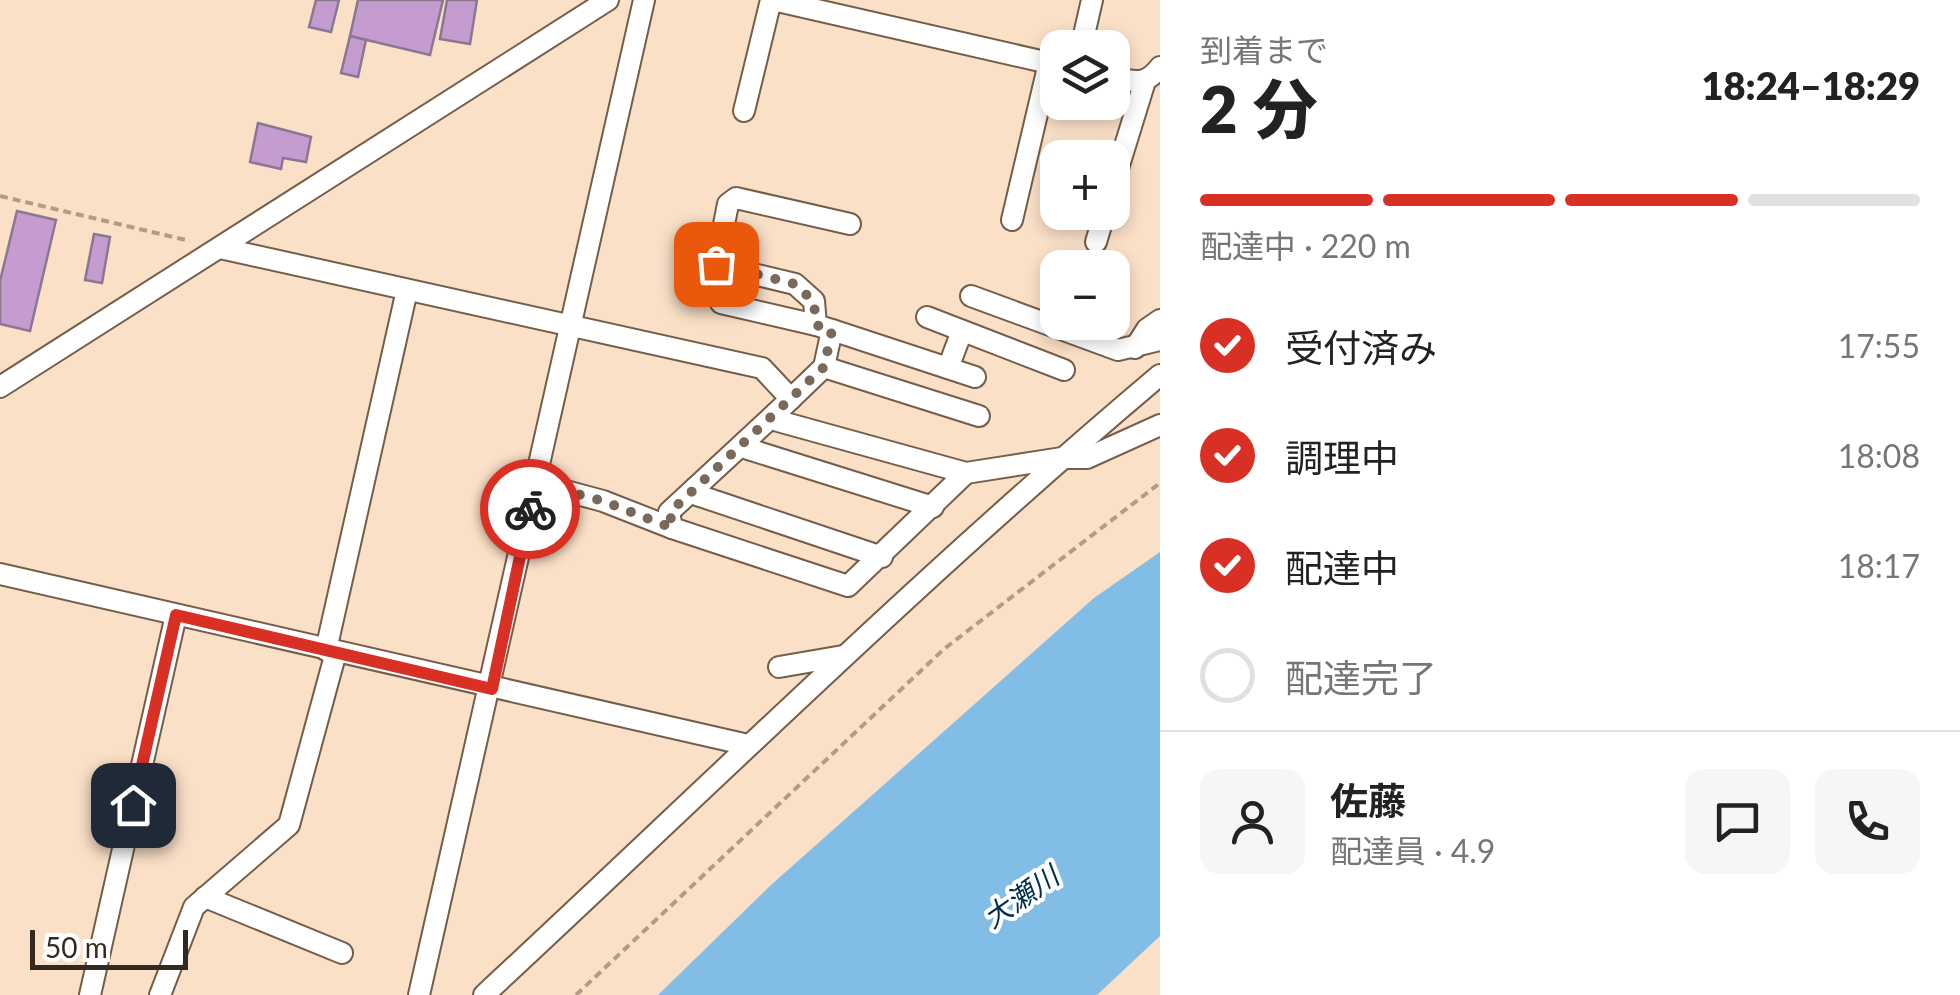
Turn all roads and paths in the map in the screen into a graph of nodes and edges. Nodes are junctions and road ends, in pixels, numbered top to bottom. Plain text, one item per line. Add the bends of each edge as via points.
1 (608, 0) edge
2 (644, 0) edge
3 (772, 0) edge
4 (1092, 0) edge
5 (1086, 30) edge
6 (1040, 61) edge
7 (1152, 74) edge
8 (744, 111) dead end
9 (1040, 113) edge
10 (1129, 140) edge
11 (0, 196) edge
12 (1012, 220) dead end
13 (850, 224) dead end
14 (1100, 230) edge
15 (1096, 242) dead end
16 (220, 248) junction
17 (407, 290) junction
18 (970, 296) dead end
19 (722, 303) dead end
20 (927, 317) dead end
21 (1160, 320) edge
22 (571, 326) junction
23 (824, 328) junction
24 (962, 331) junction
25 (1160, 340) edge
26 (1134, 348) junction
27 (824, 367) junction
28 (948, 368) junction
29 (1064, 370) dead end
30 (1160, 375) edge
31 (975, 377) dead end
32 (0, 387) edge
33 (784, 406) junction
34 (979, 416) dead end
35 (1160, 425) edge
36 (745, 442) junction
37 (1062, 458) junction
38 (966, 474) junction
39 (536, 483) junction
40 (1160, 483) edge
41 (695, 488) junction
42 (932, 506) junction
43 (672, 528) junction
44 (882, 558) junction
45 (0, 574) edge
46 (176, 615) junction
47 (331, 651) junction
48 (845, 656) junction
49 (779, 667) dead end
50 (492, 689) junction
51 (748, 745) junction
52 (205, 897) junction
53 (342, 954) dead end
54 (90, 995) edge
55 (160, 995) edge
56 (419, 995) edge
57 (484, 995) edge
58 (576, 995) edge

1 - 16 street
2 - 22 street
3 - 6 street
3 - 8 street
4 - 5 street
7 - 10 street
9 - 12 street
11 - 16 path
13 - 23 street via 736,198 728,204 716,264 795,284 814,302
14 - 15 street
16 - 17 street
16 - 32 street
17 - 22 street
17 - 47 street
18 - 26 street via 1118,350
19 - 23 street
20 - 24 street
21 - 26 street
22 - 33 street via 762,368
22 - 39 street
23 - 27 street
23 - 28 street
24 - 28 street
24 - 29 street
25 - 26 street
27 - 33 street
27 - 34 street
28 - 31 street
30 - 37 street
33 - 36 street
33 - 38 street via 778,421
35 - 37 street via 1087,458
36 - 41 street
36 - 42 street via 748,450
37 - 38 street
37 - 48 street
38 - 42 street
39 - 43 street
39 - 50 street
40 - 58 path via 944,649
41 - 43 street via 670,512
41 - 44 street via 696,495
42 - 44 street
43 - 44 street via 848,586
45 - 46 street
46 - 47 street
46 - 54 street
47 - 50 street
47 - 52 street via 289,824
48 - 49 street
48 - 51 street
50 - 51 street
50 - 56 street
51 - 57 street
52 - 53 street
52 - 55 street via 194,907

